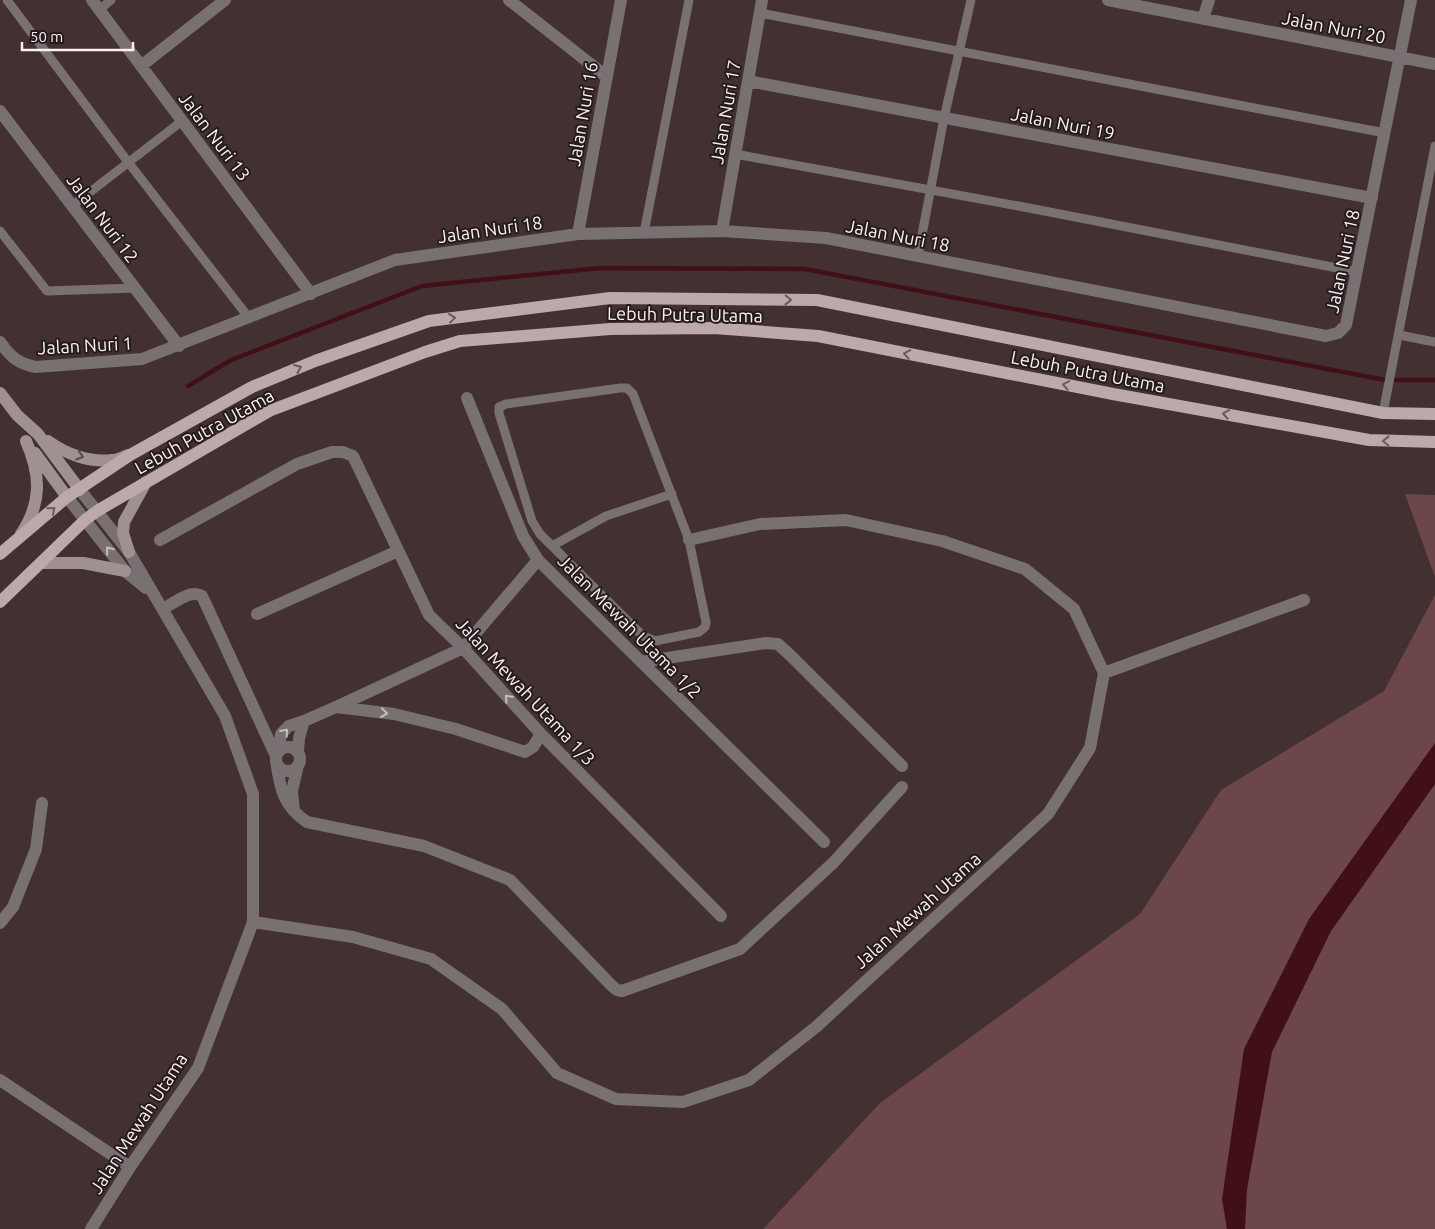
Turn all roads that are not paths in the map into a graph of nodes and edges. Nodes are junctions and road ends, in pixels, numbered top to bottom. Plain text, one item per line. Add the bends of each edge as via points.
1 (7, 0) edge
2 (111, 0) edge
3 (225, 0) edge
4 (510, 0) edge
5 (621, 0) edge
6 (689, 0) edge
7 (762, 0) edge
8 (971, 0) edge
9 (1108, 0) edge
10 (1209, 0) edge
11 (1411, 0) edge
12 (1136, 3) edge
13 (95, 5) edge
14 (760, 13) junction
15 (1203, 19) junction
16 (958, 51) junction
17 (1400, 58) junction
18 (1435, 64) edge
19 (141, 66) junction
20 (607, 76) junction
21 (748, 82) junction
22 (0, 111) edge
23 (944, 118) junction
24 (182, 121) junction
25 (1386, 133) junction
26 (1435, 146) edge
27 (736, 154) junction
28 (128, 162) junction
29 (930, 190) junction
30 (1372, 198) junction
31 (72, 206) junction
32 (0, 231) edge
33 (722, 231) junction
34 (644, 233) junction
35 (578, 234) junction
36 (918, 256) junction
37 (1358, 272) junction
38 (135, 288) junction
39 (311, 294) junction
40 (249, 318) junction
41 (1398, 335) junction
42 (0, 342) edge
43 (1435, 342) edge
44 (179, 346) junction
45 (0, 394) edge
46 (467, 398) dead end
47 (1383, 413) junction
48 (1435, 414) edge
49 (17, 415) junction
50 (38, 434) junction
51 (26, 441) junction
52 (1435, 442) edge
53 (130, 454) junction
54 (146, 482) junction
55 (80, 490) junction
56 (672, 494) junction
57 (67, 498) junction
58 (97, 511) junction
59 (85, 520) junction
60 (160, 540) dead end
61 (689, 540) junction
62 (552, 546) junction
63 (398, 551) junction
64 (129, 552) junction
65 (1, 554) edge
66 (538, 560) junction
67 (41, 562) junction
68 (126, 571) junction
69 (156, 596) junction
70 (1304, 600) dead end
71 (0, 602) edge
72 (163, 609) junction
73 (258, 614) dead end
74 (463, 648) junction
75 (641, 662) junction
76 (1104, 673) junction
77 (336, 708) junction
78 (304, 721) junction
79 (541, 734) junction
80 (277, 756) junction
81 (298, 759) junction
82 (902, 766) dead end
83 (902, 787) dead end
84 (42, 803) dead end
85 (294, 811) junction
86 (824, 842) dead end
87 (721, 916) dead end
88 (253, 922) junction
89 (0, 923) edge
90 (0, 1080) edge
91 (130, 1167) junction
92 (91, 1229) edge

1 - 28 lane
2 - 13 lane
3 - 19 street
4 - 20 street
5 - 20 street, Jalan Nuri 16
6 - 34 lane
7 - 14 street, Jalan Nuri 17
8 - 16 lane
9 - 12 street, Jalan Nuri 20
10 - 15 street
11 - 17 street, Jalan Nuri 18
12 - 15 street, Jalan Nuri 20
13 - 19 street, Jalan Nuri 13
14 - 16 lane
14 - 21 street, Jalan Nuri 17
15 - 17 street, Jalan Nuri 20
16 - 23 lane
16 - 25 lane
17 - 18 street, Jalan Nuri 20
17 - 25 street, Jalan Nuri 18
19 - 24 street, Jalan Nuri 13
20 - 35 street, Jalan Nuri 16
21 - 23 street, Jalan Nuri 19
21 - 27 street, Jalan Nuri 17
22 - 31 street, Jalan Nuri 12
23 - 29 lane
23 - 30 street, Jalan Nuri 19
24 - 28 lane
24 - 39 street, Jalan Nuri 13
25 - 30 street, Jalan Nuri 18
26 - 41 lane
27 - 29 lane
27 - 33 street, Jalan Nuri 17
28 - 31 lane
28 - 40 lane
29 - 36 lane
29 - 37 lane
30 - 37 street, Jalan Nuri 18
31 - 38 street, Jalan Nuri 12
32 - 38 lane via 47,291
33 - 34 street, Jalan Nuri 18
33 - 36 street, Jalan Nuri 18 via 826,238
34 - 35 street, Jalan Nuri 18
35 - 39 street, Jalan Nuri 18 via 395,260
36 - 37 street, Jalan Nuri 18 via 1326,336 1338,333 1346,325
38 - 44 street, Jalan Nuri 12
39 - 40 street, Jalan Nuri 18
40 - 44 street, Jalan Nuri 18
41 - 43 lane
41 - 47 lane
42 - 44 street, Jalan Nuri 1 via 16,360 36,367 142,359
45 - 49 main road
46 - 66 street, Jalan Mewah Utama 1/2 via 523,536
47 - 48 main road, Lebuh Putra Utama
53 -> 47 main road, Lebuh Putra Utama via 252,387 429,321 610,298 818,300
49 - 50 main road
49 - 51 main road
50 -> 53 main road via 60,450 85,459 112,460
50 - 55 main road
51 - 57 main road
51 - 65 main road via 35,460 36,502 29,522
52 -> 54 main road, Lebuh Putra Utama via 1369,440 818,336 714,328 610,329 460,341 425,352 269,411
53 - 55 main road, Lebuh Putra Utama
54 - 58 main road, Lebuh Putra Utama
54 - 64 main road via 124,522
55 - 57 main road, Lebuh Putra Utama
55 - 58 street, Jalan Mewah Utama
56 - 61 lane
56 - 62 lane via 606,516
56 - 62 lane via 633,394 627,388 499,407 498,413 532,522
57 - 59 street, Jalan Mewah Utama
65 -> 57 main road, Lebuh Putra Utama
58 - 59 main road, Lebuh Putra Utama
58 - 64 street, Jalan Mewah Utama
59 - 67 main road, Lebuh Putra Utama
68 -> 59 street, Jalan Mewah Utama
60 - 63 street, Jalan Mewah Utama 1/3 via 297,464 332,452 344,452 353,456
61 - 62 lane via 705,627 699,632 655,641 643,636
61 - 76 street via 760,524 846,520 942,540 1026,569 1074,609
63 - 73 street
63 - 74 street, Jalan Mewah Utama 1/3 via 429,615
64 - 69 street, Jalan Mewah Utama
66 - 74 street
66 - 75 street, Jalan Mewah Utama 1/2
67 - 68 main road via 83,563
67 - 71 main road, Lebuh Putra Utama
68 - 69 street, Jalan Mewah Utama
69 - 72 street, Jalan Mewah Utama
70 - 76 street
72 - 80 street via 189,595 202,596
72 - 88 street, Jalan Mewah Utama via 225,716 253,794
74 - 77 street
79 -> 74 street, Jalan Mewah Utama 1/3
75 - 82 street via 766,643 778,644
75 - 86 street, Jalan Mewah Utama 1/2
76 - 88 street, Jalan Mewah Utama via 1090,748 1048,814 816,1027 749,1080 683,1102 616,1099 557,1073 502,1009 431,959 353,937
77 - 78 street
77 -> 79 street via 394,714 456,728 524,752 533,747
80 -> 78 street via 281,734 290,726
78 - 81 street
79 - 87 street, Jalan Mewah Utama 1/3
80 - 81 street via 281,749 290,747
80 - 81 street via 281,768 286,770 294,768
80 - 85 street via 282,793
81 - 85 street via 292,792
83 - 85 street via 833,863 740,949 622,991 612,986 510,880 424,846 307,822
84 - 89 street via 36,849 12,907
88 - 91 street, Jalan Mewah Utama via 198,1068
90 - 91 street
91 - 92 street, Jalan Mewah Utama

